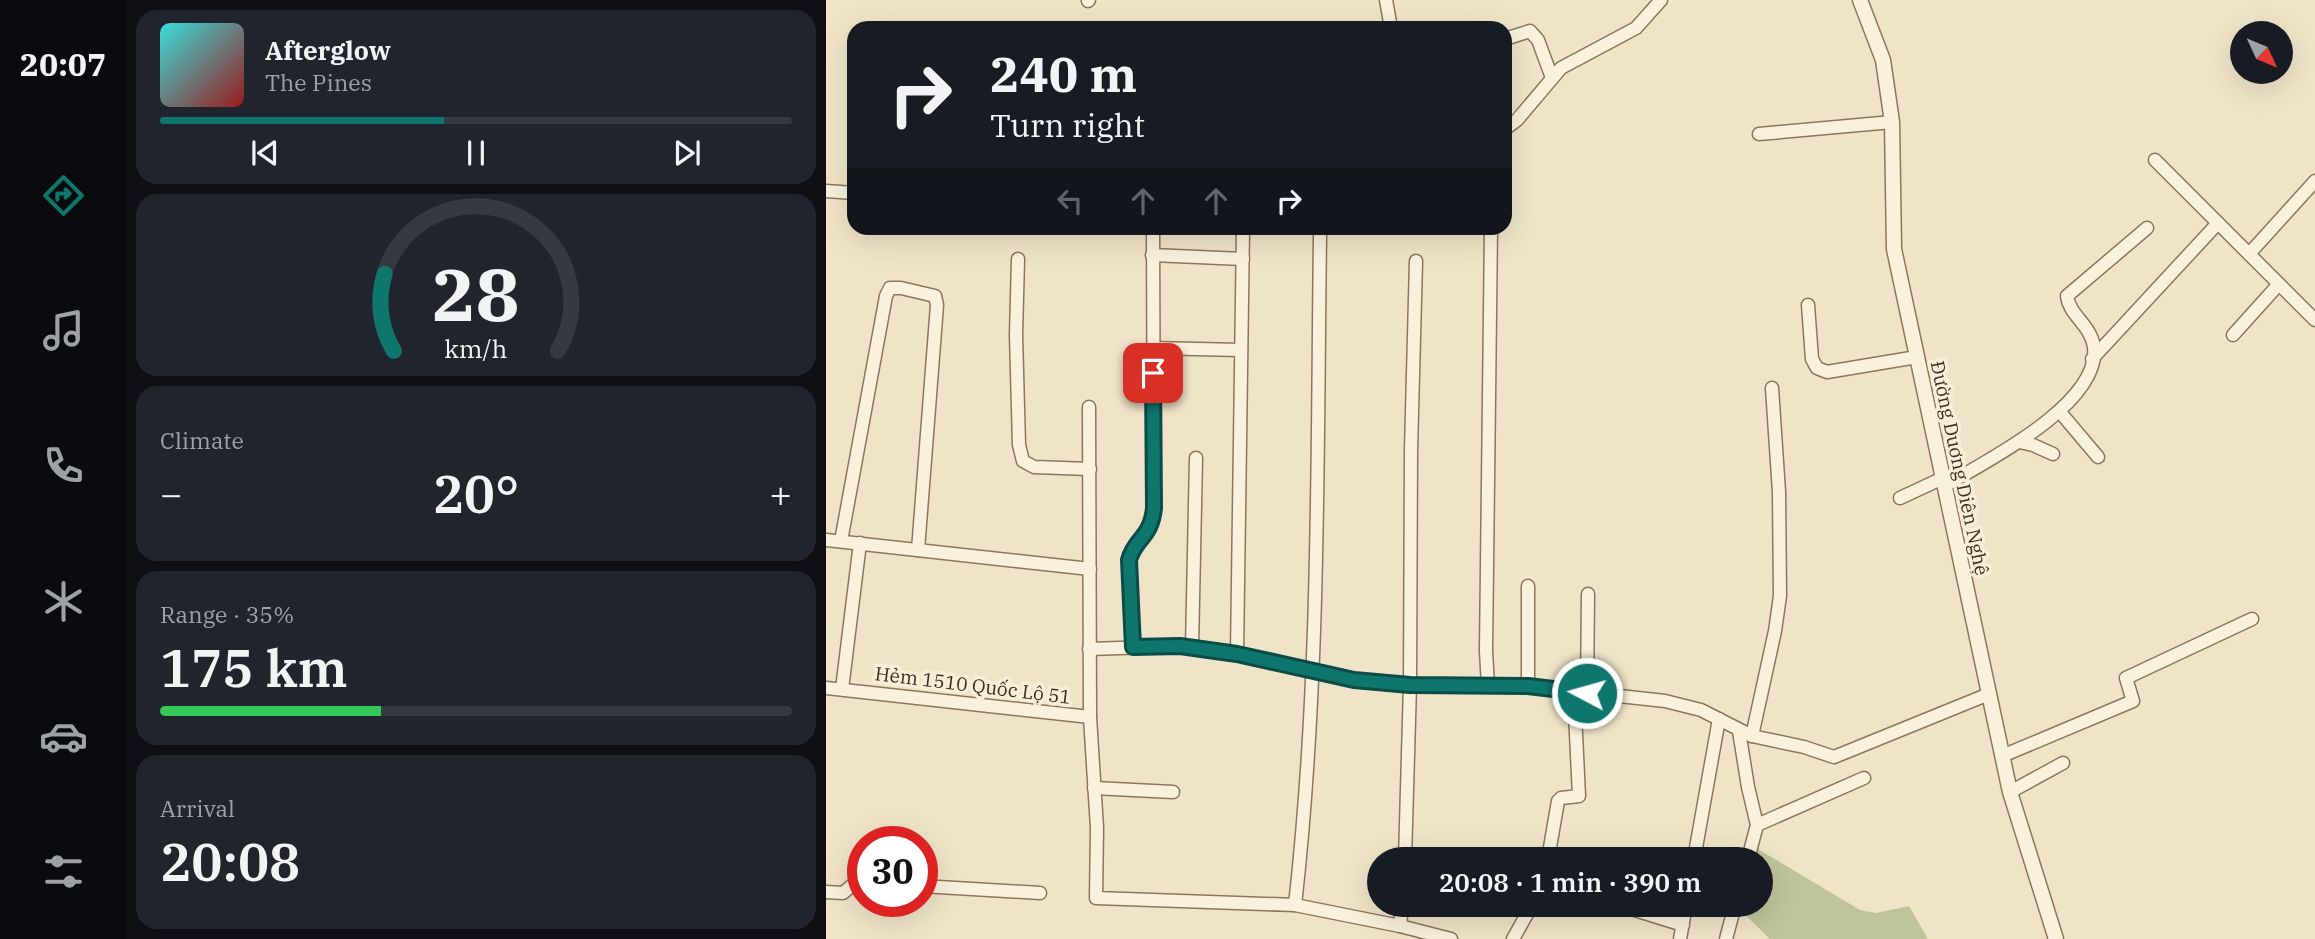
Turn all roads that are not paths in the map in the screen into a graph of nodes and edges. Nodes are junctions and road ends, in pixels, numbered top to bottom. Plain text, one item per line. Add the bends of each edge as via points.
1 (1387, 0) edge
2 (1661, 0) edge
3 (1860, 0) edge
4 (1390, 21) edge
5 (1512, 37) edge
6 (1552, 78) junction
7 (1892, 122) junction
8 (1512, 124) edge
9 (1759, 134) dead end
10 (2155, 160) dead end
11 (2312, 190) edge
12 (826, 191) edge
13 (847, 192) edge
14 (2218, 223) junction
15 (2147, 228) dead end
16 (1153, 235) edge
17 (1243, 235) edge
18 (1491, 235) edge
19 (1320, 236) dead end
20 (2249, 254) junction
21 (1152, 255) junction
22 (1018, 259) dead end
23 (1243, 259) junction
24 (1416, 261) dead end
25 (2279, 284) junction
26 (1808, 305) dead end
27 (2315, 320) edge
28 (2233, 335) dead end
29 (1152, 348) junction
30 (1241, 351) junction
31 (1917, 357) junction
32 (2092, 359) junction
33 (1772, 388) dead end
34 (1089, 407) dead end
35 (2060, 412) junction
36 (2019, 442) junction
37 (2053, 454) dead end
38 (2098, 457) dead end
39 (1196, 458) dead end
40 (1090, 469) junction
41 (1943, 482) junction
42 (1900, 498) dead end
43 (826, 540) edge
44 (841, 541) junction
45 (860, 543) junction
46 (918, 550) junction
47 (1090, 569) junction
48 (1528, 586) dead end
49 (1588, 594) dead end
50 (2252, 619) dead end
51 (1133, 647) junction
52 (1192, 648) junction
53 (1089, 649) junction
54 (1237, 654) junction
55 (1313, 672) junction
56 (1410, 685) junction
57 (1488, 686) junction
58 (1528, 686) junction
59 (826, 688) edge
60 (842, 689) junction
61 (1581, 692) junction
62 (1989, 694) junction
63 (1090, 717) junction
64 (1718, 719) junction
65 (1740, 731) junction
66 (1752, 736) junction
67 (2002, 756) junction
68 (2063, 763) dead end
69 (1864, 778) dead end
70 (1094, 788) junction
71 (1173, 792) dead end
72 (2010, 792) junction
73 (1757, 825) junction
74 (1405, 847) edge
75 (1550, 847) edge
76 (1696, 847) edge
77 (1751, 847) edge
78 (938, 887) edge
79 (847, 890) edge
80 (826, 892) edge
81 (1040, 893) dead end
82 (1295, 905) junction
83 (1401, 917) edge
84 (1525, 917) edge
85 (1657, 917) edge
86 (1684, 917) edge
87 (1732, 917) edge
88 (1683, 925) junction
89 (1400, 926) junction
90 (1417, 935) edge
91 (1451, 939) edge
92 (1513, 939) edge
93 (1680, 939) edge
94 (1726, 939) edge
95 (2056, 939) edge

1 - 4 street
2 - 6 street via 1636,28 1561,68
3 - 7 street, Đường Duơng Diên Nghệ via 1882,60
5 - 6 street via 1530,31
6 - 8 street
7 - 9 street
7 - 31 street, Đường Duơng Diên Nghệ via 1894,248
10 - 14 street
11 - 20 street
12 - 13 street
14 - 20 street
14 - 32 street
15 - 32 street via 2067,296 2089,329 2095,349
16 - 21 street
17 - 23 street
18 - 57 street
19 - 55 street
20 - 25 street
21 - 23 street
21 - 29 street
22 - 40 street via 1016,335 1023,461 1034,467
23 - 30 street
24 - 56 street
25 - 27 street
25 - 28 street
26 - 31 street via 1812,359 1817,368 1827,372
29 - 30 street
29 - 51 street via 1154,508 1150,530 1129,560
30 - 54 street
31 - 41 street, Đường Duơng Diên Nghệ
32 - 35 street via 2077,393
33 - 66 street via 1780,596
34 - 40 street, Hẻm 1510 Quốc Lộ 51
35 - 36 street
35 - 38 street
36 - 37 street
36 - 41 street
39 - 52 street
40 - 47 street, Hẻm 1510 Quốc Lộ 51
41 - 42 street
41 - 62 street, Đường Duơng Diên Nghệ
43 - 44 street
44 - 45 street
44 - 46 street via 886,296 890,288 901,288 935,296 937,305
45 - 46 street
45 - 60 street
46 - 47 street
47 - 53 street, Hẻm 1510 Quốc Lộ 51
48 - 58 street
49 - 61 street
50 - 67 street via 2126,678 2133,701
51 - 52 street
51 - 53 street
52 - 54 street
53 - 63 street, Hẻm 1510 Quốc Lộ 51
54 - 55 street
55 - 56 street
55 - 82 street
56 - 57 street
56 - 74 street
57 - 58 street
58 - 61 street
59 - 60 street, Hẻm 1510 Quốc Lộ 51
60 - 63 street, Hẻm 1510 Quốc Lộ 51
61 - 64 street via 1680,704
61 - 75 street via 1579,796 1558,801
62 - 66 street via 1834,757
62 - 67 street, Đường Duơng Diên Nghệ
63 - 70 street
64 - 65 street
64 - 76 street
65 - 66 street
65 - 73 street
67 - 72 street, Đường Duơng Diên Nghệ
68 - 72 street
69 - 73 street
70 - 71 street
70 - 82 street via 1096,898
72 - 95 street, Đường Duơng Diên Nghệ
73 - 77 street
78 - 81 street
79 - 80 street
82 - 89 street
83 - 89 street
84 - 92 street
85 - 88 street
86 - 88 street
87 - 94 street
88 - 93 street
89 - 90 street
90 - 91 street

